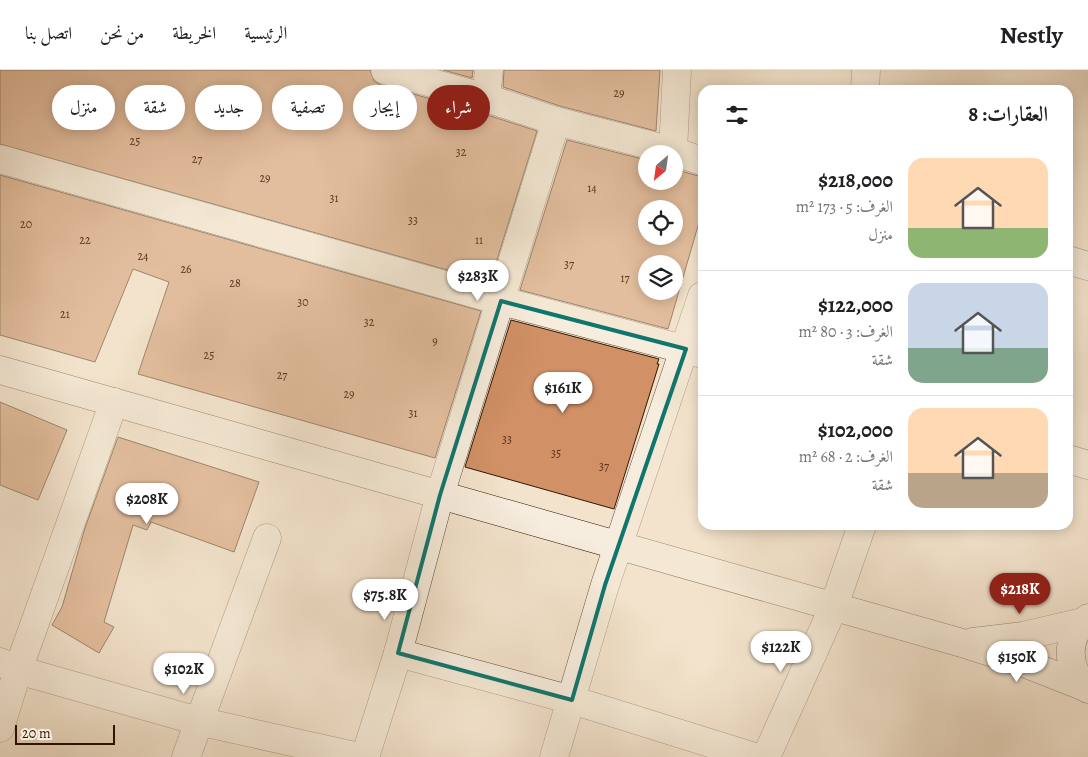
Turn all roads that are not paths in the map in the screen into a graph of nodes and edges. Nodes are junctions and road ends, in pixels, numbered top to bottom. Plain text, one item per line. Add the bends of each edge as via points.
1 (385, 70) edge
2 (489, 70) edge
3 (677, 70) edge
4 (866, 70) edge
5 (439, 85) edge
6 (487, 85) edge
7 (865, 85) edge
8 (490, 99) edge
9 (556, 121) junction
10 (650, 145) edge
11 (673, 145) edge
12 (683, 154) edge
13 (0, 160) edge
14 (698, 160) edge
15 (1073, 262) edge
16 (1088, 266) edge
17 (501, 301) junction
18 (698, 324) edge
19 (694, 352) edge
20 (0, 370) edge
21 (114, 402) junction
22 (1073, 460) edge
23 (1088, 465) edge
24 (440, 495) junction
25 (860, 530) edge
26 (268, 538) dead end
27 (620, 546) junction
28 (834, 606) junction
29 (1086, 620) edge
30 (962, 643) junction
31 (398, 653) junction
32 (9, 666) edge
33 (1087, 688) edge
34 (572, 700) junction
35 (198, 722) junction
36 (0, 728) edge
37 (186, 757) edge
38 (359, 757) edge
39 (365, 757) edge
40 (554, 757) edge
41 (755, 757) edge
42 (766, 757) edge

1 - 5 street
2 - 6 street
3 - 11 street
4 - 7 street
8 - 9 street
9 - 10 street
9 - 17 street
12 - 14 street
13 - 17 street
15 - 16 street
17 - 19 street
17 - 24 street
18 - 19 street
19 - 27 street
20 - 21 street
21 - 24 street
21 - 32 street
22 - 23 street
24 - 27 street
24 - 31 street
25 - 28 street
26 - 35 street
27 - 28 street
27 - 34 street
28 - 30 street
28 - 42 street
29 - 30 street via 1023,636
29 - 33 street via 1074,634 1070,662 1076,676
30 - 33 street
31 - 34 street
31 - 39 street
32 - 35 street
32 - 36 street
34 - 40 street
34 - 41 street
35 - 37 street
35 - 38 street

